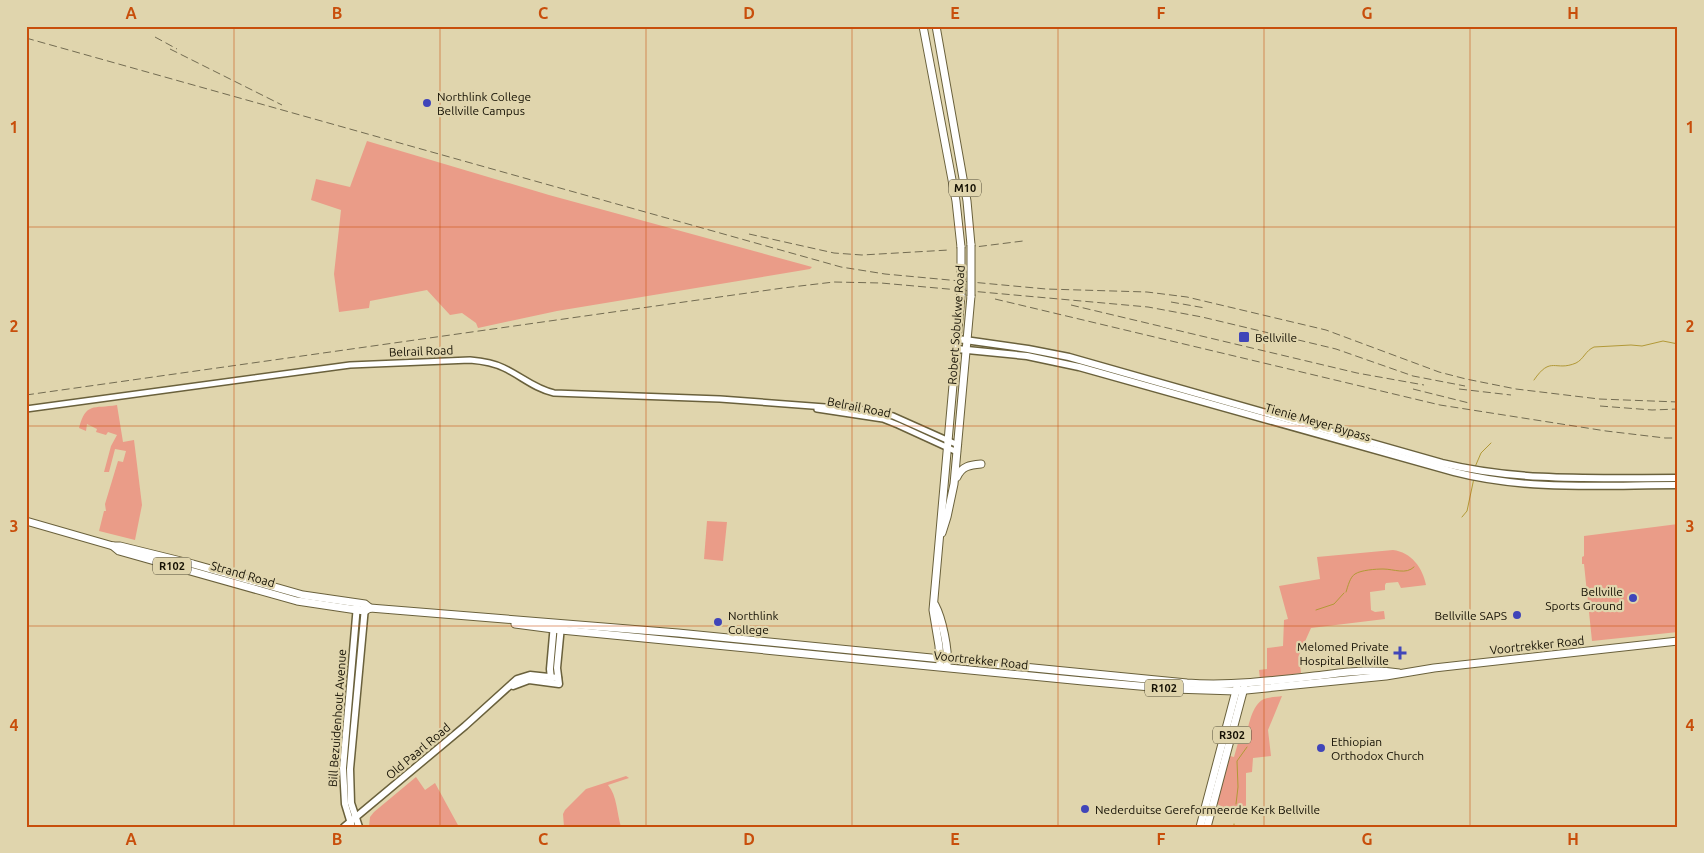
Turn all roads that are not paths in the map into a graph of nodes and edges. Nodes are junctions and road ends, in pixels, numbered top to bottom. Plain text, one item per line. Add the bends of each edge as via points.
1 (923, 26) edge
2 (936, 26) edge
3 (958, 339) junction
4 (968, 340) junction
5 (957, 349) junction
6 (967, 350) junction
7 (811, 407) junction
8 (26, 409) edge
9 (949, 440) junction
10 (948, 448) junction
11 (958, 448) junction
12 (1414, 458) junction
13 (981, 464) dead end
14 (1480, 475) junction
15 (1678, 478) edge
16 (954, 484) junction
17 (1678, 485) edge
18 (26, 521) edge
19 (940, 536) junction
20 (113, 546) junction
21 (157, 555) junction
22 (176, 567) junction
23 (273, 586) junction
24 (297, 601) junction
25 (363, 607) junction
26 (558, 626) junction
27 (666, 632) junction
28 (1678, 641) edge
29 (685, 642) junction
30 (943, 664) junction
31 (1399, 673) junction
32 (521, 677) junction
33 (555, 680) junction
34 (540, 681) junction
35 (1241, 683) junction
36 (1268, 685) junction
37 (506, 691) junction
38 (1240, 691) junction
39 (357, 699) junction
40 (348, 719) junction
41 (352, 822) edge
42 (344, 827) edge
43 (359, 827) edge
44 (1200, 827) edge
45 (1207, 827) edge

1 - 3 main road, Robert Sobukwe Road / M10, bridge via 956,201 961,247
2 - 4 main road, Robert Sobukwe Road / M10, bridge via 966,191 971,245
3 - 4 main road, Tienie Meyer Bypass
3 - 5 main road, Robert Sobukwe Road / M10
4 - 6 main road, Robert Sobukwe Road / M10
4 - 12 main road, Tienie Meyer Bypass via 1069,357
5 - 6 main road, Tienie Meyer Bypass
5 - 9 main road, Robert Sobukwe Road / M10
6 - 11 main road, Robert Sobukwe Road / M10
6 - 12 main road, Tienie Meyer Bypass via 1047,359
7 - 8 street, Belrail Road via 720,399 554,393 499,366 462,360 350,364
7 - 9 street, Belrail Road via 865,410 893,416
7 - 10 street, Belrail Road via 883,419
9 - 10 main road, Robert Sobukwe Road / M10
9 - 11 street, Belrail Road
10 - 11 street, Belrail Road
10 - 19 main road, Robert Sobukwe Road / M10
11 - 16 main road, Robert Sobukwe Road / M10
12 - 14 main road, Tienie Meyer Bypass
13 - 16 main road via 962,468
14 - 15 main road, Tienie Meyer Bypass
14 - 17 main road, Tienie Meyer Bypass via 1505,483 1543,486
16 - 19 main road, Robert Sobukwe Road / M10
18 - 20 main road, Strand Road / R102
19 - 30 main road, Robert Sobukwe Road / M10 via 933,610
20 - 21 main road, Strand Road / R102
20 - 22 main road, Strand Road / R102 via 119,551
21 - 22 main road
21 - 23 main road, Strand Road / R102
22 - 24 main road, Strand Road / R102
23 - 24 main road via 296,596
23 - 25 main road, Strand Road / R102
24 - 25 main road, Strand Road / R102
25 - 26 main road, Strand Road / R102
25 - 39 main road, Bill Bezuidenhout Avenue
25 - 40 main road, Bill Bezuidenhout Avenue
26 - 27 main road, Voortrekker Road / R102
26 - 29 main road, Voortrekker Road / R102
26 - 33 main road
27 - 29 main road via 682,637
27 - 30 main road, Voortrekker Road / R102
28 - 31 main road, Voortrekker Road / R102
29 - 30 main road, Voortrekker Road / R102
30 - 35 main road, Voortrekker Road / R102 via 1181,683
30 - 38 main road, Voortrekker Road / R102 via 1173,689
31 - 36 main road, Voortrekker Road / R102 via 1281,687
31 - 36 main road, Voortrekker Road / R102 via 1362,672 1284,680
32 - 33 main road via 534,675
32 - 34 main road
32 - 37 main road, Old Paarl Road
33 - 34 main road, Old Paarl Road
34 - 37 main road, Old Paarl Road via 525,681
35 - 36 main road, Voortrekker Road / R102
35 - 38 main road, R302
36 - 38 main road, Voortrekker Road / R102
37 - 41 main road, Old Paarl Road
38 - 44 main road, R302
38 - 45 main road, R302
39 - 40 main road via 352,702
39 - 41 main road, Bill Bezuidenhout Avenue via 350,776
40 - 41 main road, Bill Bezuidenhout Avenue via 343,778 345,804
41 - 42 main road, Old Paarl Road
41 - 43 main road, Bill Bezuidenhout Avenue

